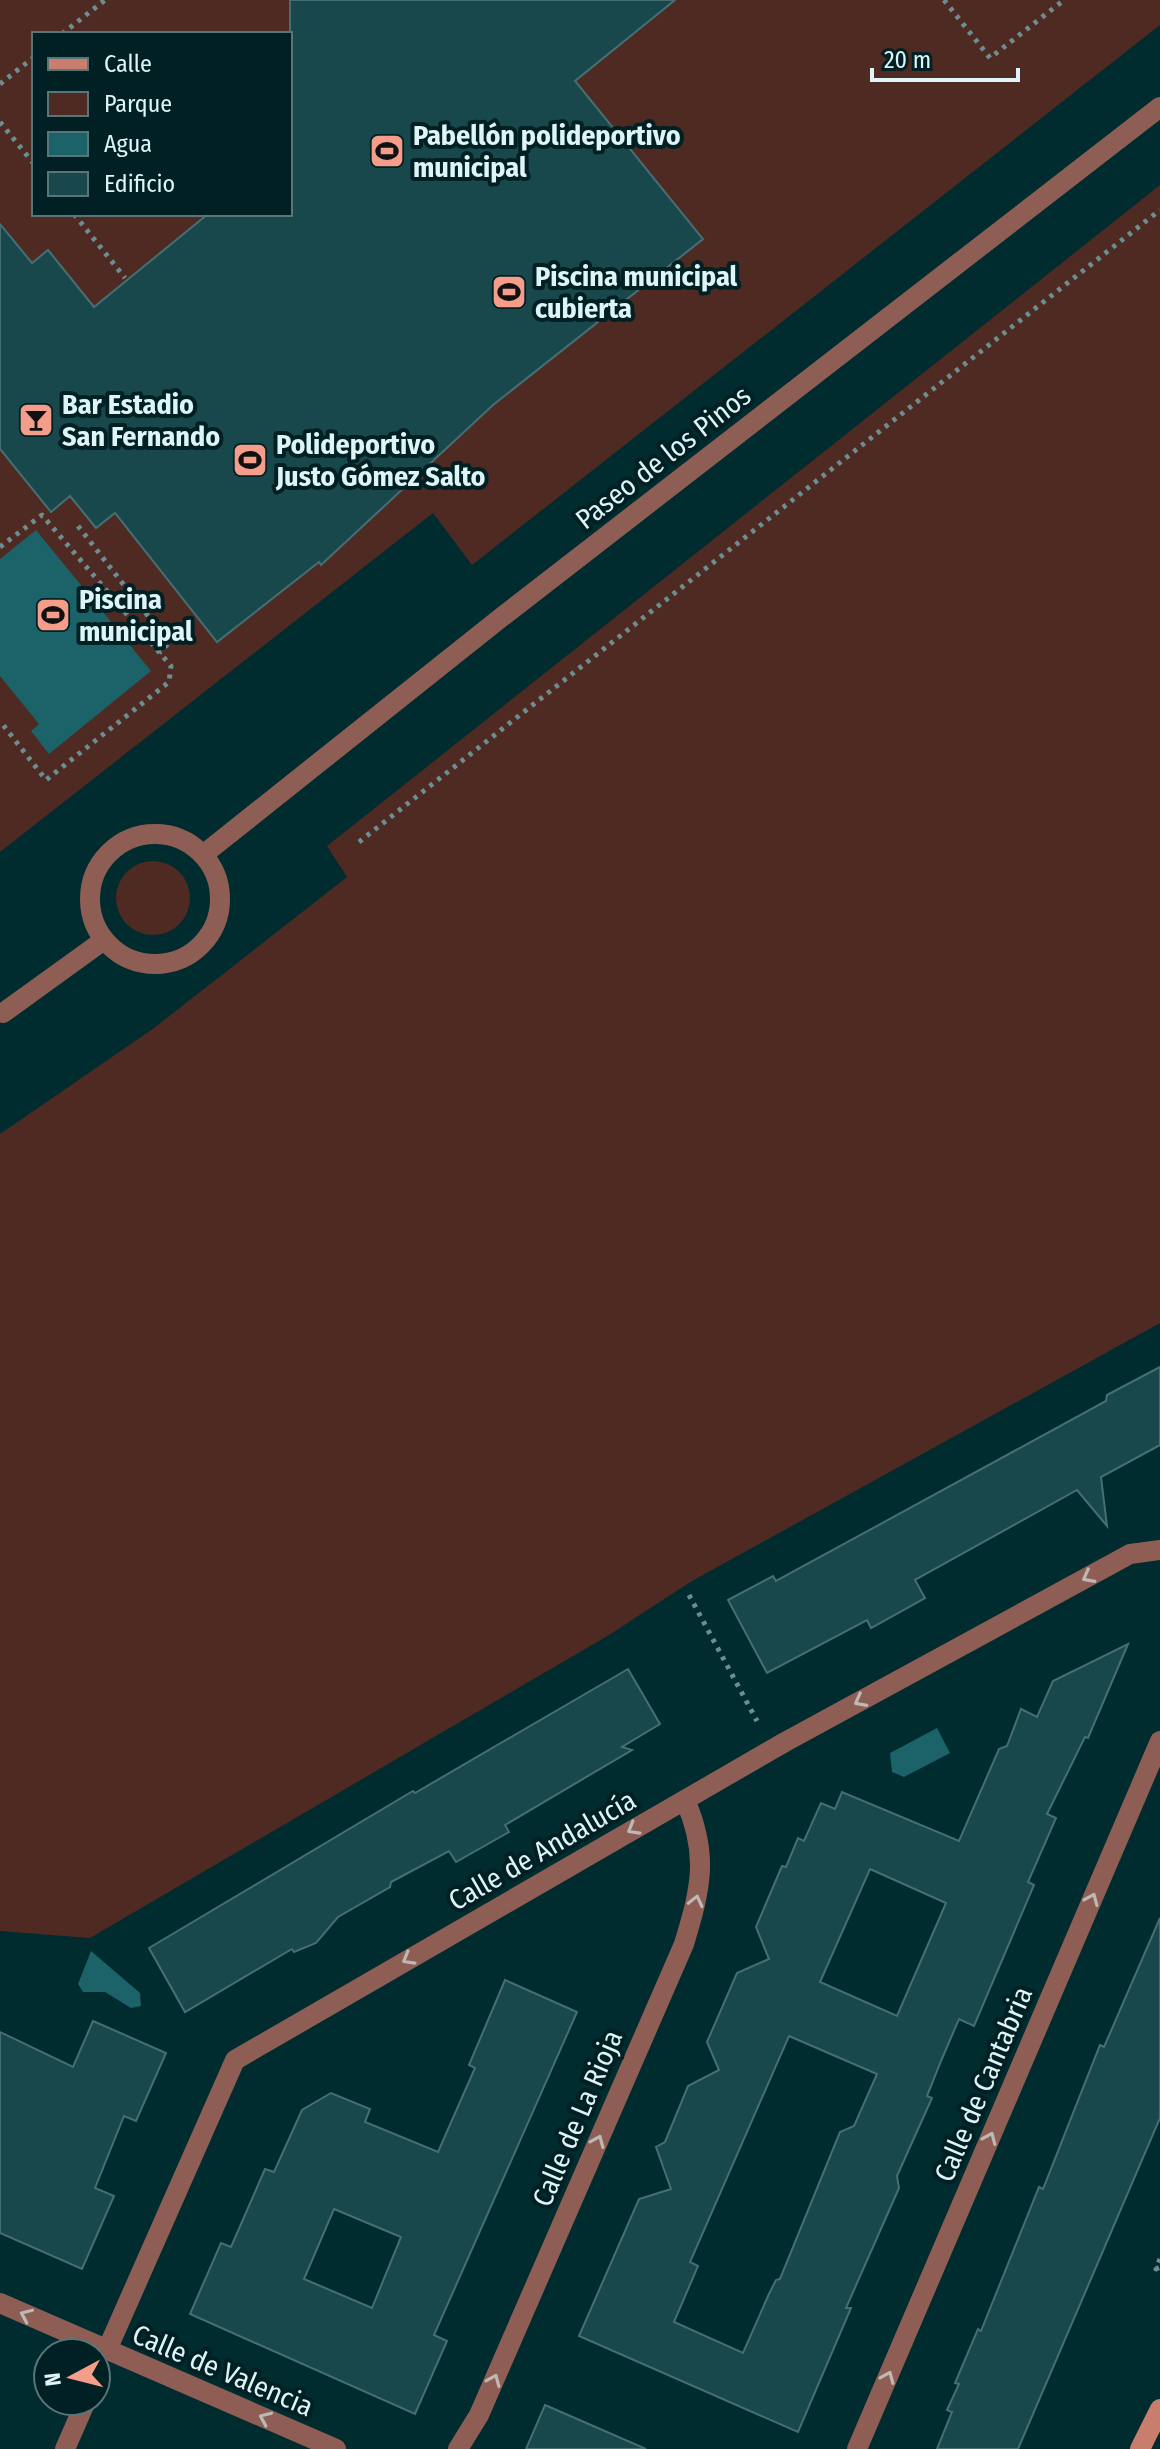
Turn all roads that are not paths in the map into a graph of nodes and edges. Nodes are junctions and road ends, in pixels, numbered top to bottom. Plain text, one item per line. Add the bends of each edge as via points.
1 (1160, 107) edge
2 (204, 854) junction
3 (104, 940) junction
4 (3, 1013) dead end
5 (1160, 1550) edge
6 (1160, 1741) edge
7 (685, 1800) junction
8 (0, 2303) edge
9 (77, 2337) edge
10 (112, 2339) edge
11 (112, 2352) edge
12 (1160, 2409) edge
13 (79, 2417) edge
14 (65, 2449) edge
15 (336, 2449) edge
16 (458, 2449) edge
17 (857, 2449) edge
18 (1140, 2449) edge

1 - 2 street, Paseo de los Pinos
2 - 3 street via 164,833 142,834 104,857 93,876 90,898 93,920
2 - 3 street via 216,874 217,920 188,956 143,963 121,955
3 - 4 street
5 -> 7 street, Calle de Andalucía via 1130,1554
17 -> 6 street, Calle de Cantabria
7 -> 10 street, Calle de Andalucía via 235,2060
16 -> 7 street, Calle de La Rioja via 479,2415 684,1944 698,1899 702,1857
9 -> 8 street, Calle de Valencia
15 -> 11 street, Calle de Valencia
12 - 18 main road
13 - 14 street

